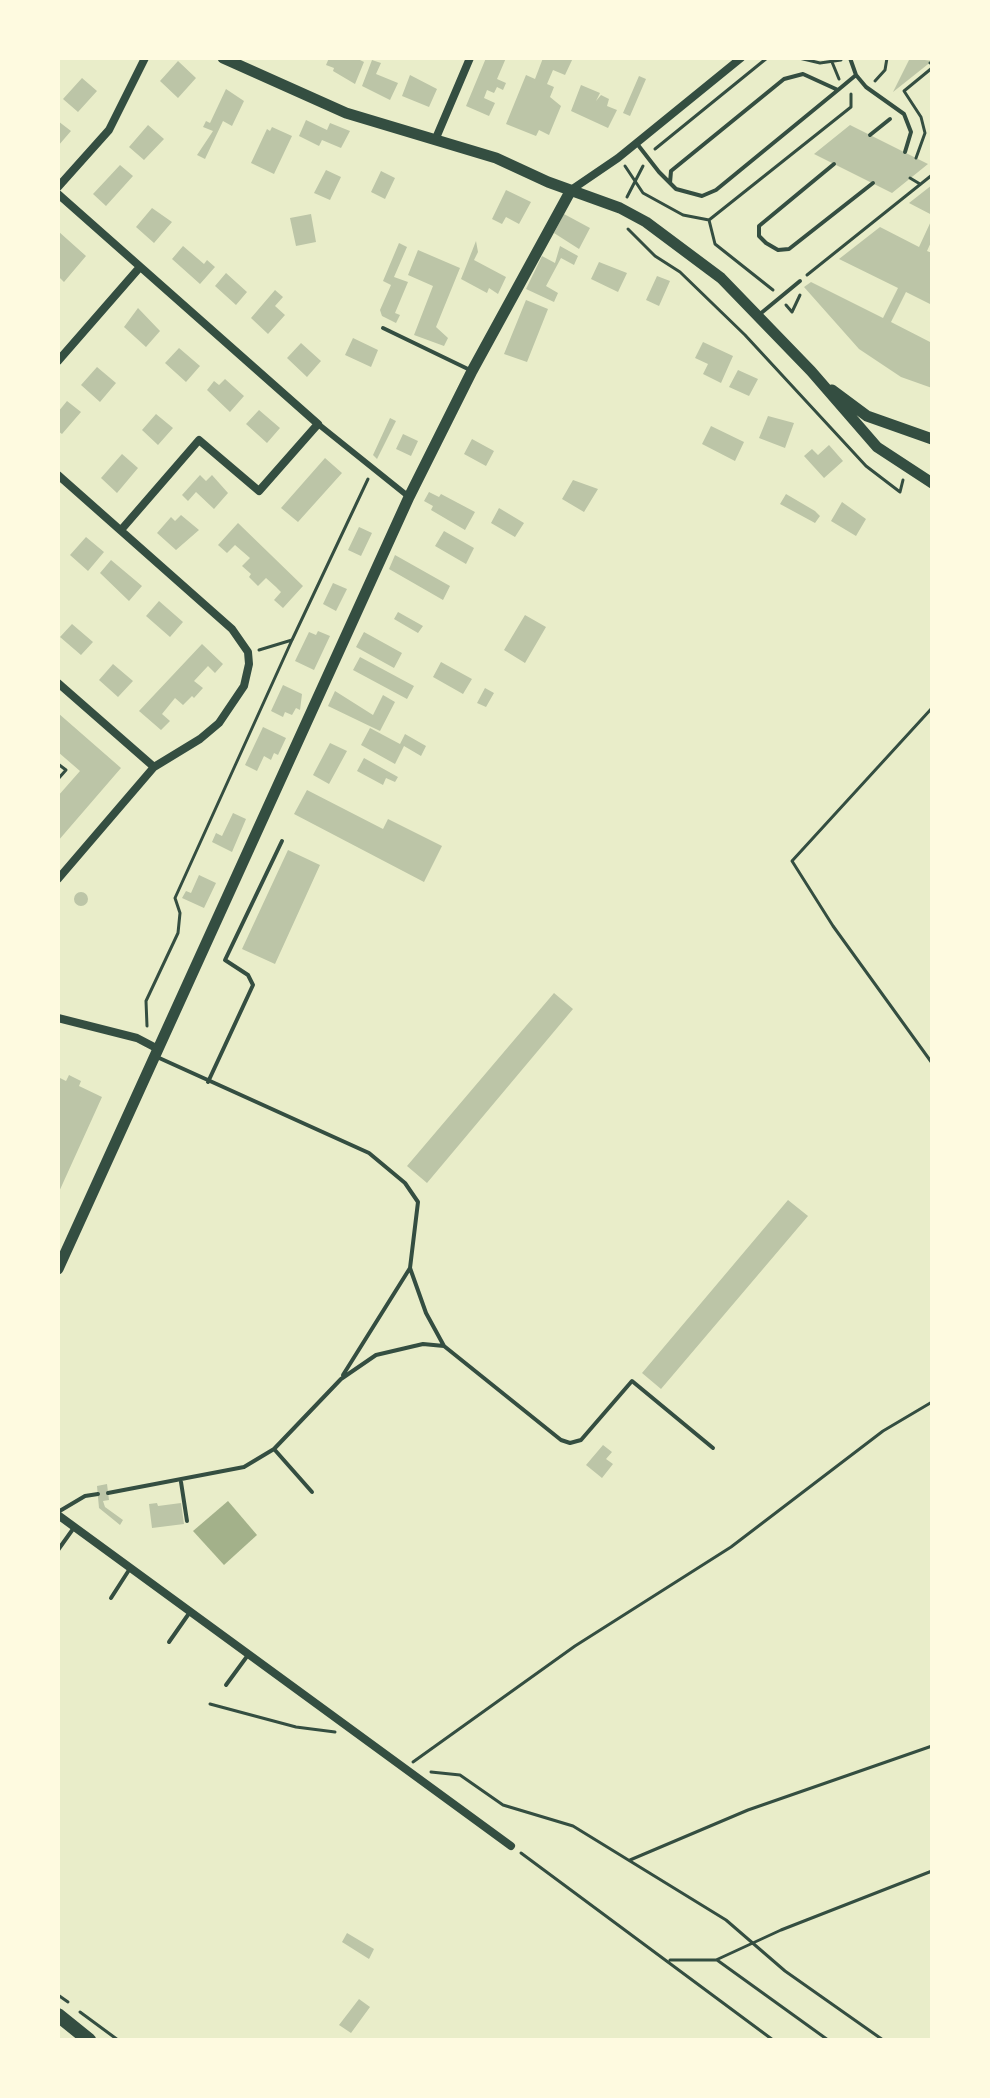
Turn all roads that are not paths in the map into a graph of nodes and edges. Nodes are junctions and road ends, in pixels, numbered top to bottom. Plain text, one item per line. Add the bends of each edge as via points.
1 (145, 58) edge
2 (223, 58) edge
3 (470, 58) edge
4 (741, 58) edge
5 (850, 58) edge
6 (856, 75) junction
7 (838, 90) junction
8 (890, 119) dead end
9 (870, 135) dead end
10 (436, 138) junction
11 (636, 143) junction
12 (905, 152) dead end
13 (834, 164) dead end
14 (670, 183) junction
15 (873, 183) dead end
16 (58, 187) edge
17 (571, 190) junction
18 (58, 194) edge
19 (140, 267) junction
20 (802, 283) road end
21 (758, 315) junction
22 (383, 328) dead end
23 (58, 361) edge
24 (472, 371) junction
25 (811, 371) junction
26 (318, 424) junction
27 (932, 439) edge
28 (58, 475) edge
29 (932, 483) edge
30 (409, 497) junction
31 (121, 530) junction
32 (58, 683) edge
33 (154, 767) junction
34 (282, 841) dead end
35 (58, 879) edge
36 (58, 1018) edge
37 (156, 1052) junction
38 (208, 1082) junction
39 (410, 1268) junction
40 (58, 1269) edge
41 (444, 1346) junction
42 (341, 1379) junction
43 (713, 1448) dead end
44 (274, 1449) junction
45 (181, 1482) junction
46 (312, 1492) dead end
47 (108, 1493) dead end
48 (98, 1494) dead end
49 (58, 1514) edge
50 (187, 1521) dead end
51 (74, 1527) junction
52 (58, 1550) edge
53 (131, 1568) junction
54 (111, 1598) dead end
55 (190, 1612) junction
56 (169, 1642) dead end
57 (248, 1654) junction
58 (226, 1685) dead end
59 (511, 1846) road end
60 (58, 2015) edge
61 (89, 2040) edge

1 - 16 street via 109,130
2 - 10 street via 346,113
3 - 10 street
4 - 11 street
5 - 6 lane
6 - 7 lane
6 - 12 lane via 904,114 911,132
7 - 14 lane via 716,190 689,195
7 - 14 lane via 803,74 784,79 671,171
8 - 9 lane
10 - 17 street
11 - 14 lane
11 - 17 street
13 - 15 lane via 759,226 766,243 789,249
17 - 21 street via 620,208 674,240
17 - 24 street
18 - 19 street
19 - 23 street
19 - 26 street
20 - 21 lane
21 - 25 street
22 - 24 lane
24 - 30 street
25 - 27 street via 867,416
25 - 29 street via 858,429 906,471
26 - 30 street
26 - 31 street via 259,491 199,440
28 - 31 street
30 - 37 street
31 - 33 street via 232,629 248,652 244,686 219,723
32 - 33 street
33 - 35 street
34 - 38 lane via 225,960 248,975 253,985
36 - 37 street via 137,1038
37 - 38 lane
37 - 40 street
38 - 39 lane via 369,1153 405,1183 418,1202
39 - 41 lane
39 - 42 lane
41 - 42 lane via 423,1344 376,1355
41 - 43 lane via 561,1440 581,1440 632,1381
42 - 44 lane
44 - 45 lane via 244,1467
44 - 46 lane
45 - 47 lane
45 - 50 lane
48 - 49 lane via 85,1496
49 - 51 street
51 - 52 lane
51 - 53 street
53 - 54 lane
53 - 55 street
55 - 56 lane
55 - 57 street
57 - 58 lane
57 - 59 street
60 - 61 main road

